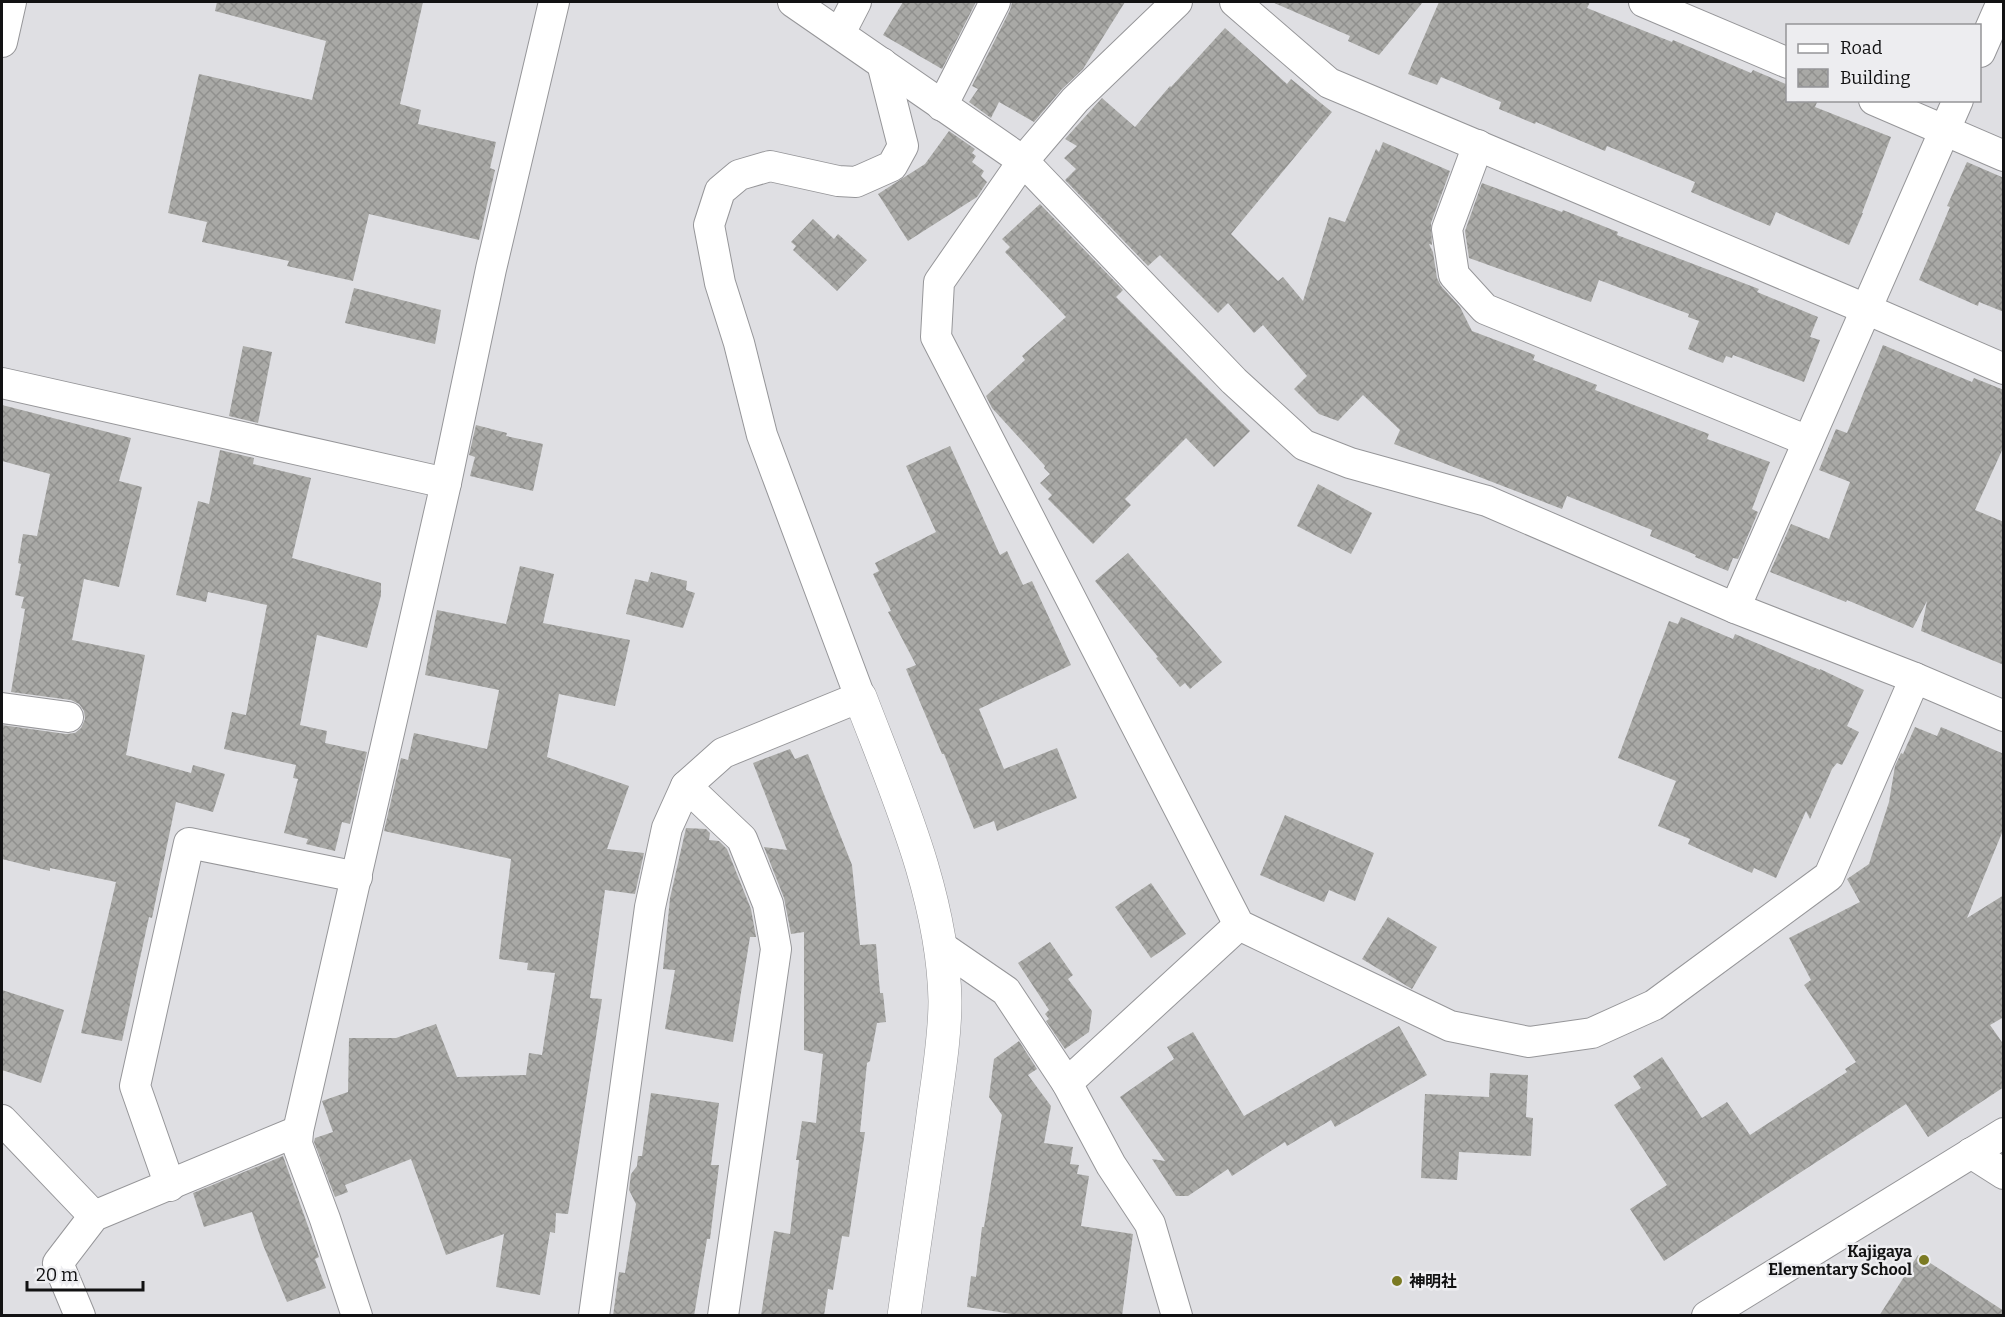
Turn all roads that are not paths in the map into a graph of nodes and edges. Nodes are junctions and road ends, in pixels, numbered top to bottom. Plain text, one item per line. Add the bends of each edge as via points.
1 (11, 2) edge
2 (555, 2) edge
3 (793, 2) edge
4 (856, 2) edge
5 (995, 2) edge
6 (1177, 2) edge
7 (1236, 2) edge
8 (1644, 2) edge
9 (2002, 2) edge
10 (840, 33) junction
11 (2, 42) edge
12 (1981, 50) edge
13 (1786, 62) edge
14 (882, 63) junction
15 (1879, 102) edge
16 (1957, 102) edge
17 (942, 106) junction
18 (1945, 131) junction
19 (1478, 145) junction
20 (2004, 156) edge
21 (1023, 161) junction
22 (1866, 309) junction
23 (2004, 369) edge
24 (2, 383) edge
25 (1808, 441) junction
26 (446, 483) junction
27 (1735, 608) junction
28 (1916, 678) junction
29 (860, 697) junction
30 (2, 708) edge
31 (2004, 716) edge
32 (68, 717) dead end
33 (686, 786) junction
34 (357, 877) junction
35 (1239, 925) junction
36 (939, 945) junction
37 (1067, 1083) junction
38 (2, 1120) edge
39 (298, 1131) junction
40 (2004, 1133) edge
41 (1971, 1153) junction
42 (2004, 1174) edge
43 (170, 1186) junction
44 (94, 1216) junction
45 (80, 1316) edge
46 (357, 1316) edge
47 (594, 1316) edge
48 (723, 1316) edge
49 (904, 1316) edge
50 (1177, 1316) edge
51 (1707, 1316) edge

1 - 11 street
2 - 26 street
3 - 10 street
4 - 10 street
5 - 17 street
6 - 21 street via 1075,100
7 - 19 street via 1329,83
8 - 13 street
9 - 12 street
10 - 14 street
14 - 17 street
14 - 29 street via 903,146 892,166 856,182 770,166 739,175 720,191 709,225 720,283 762,435
15 - 18 street
16 - 18 street
17 - 21 street
18 - 20 street
18 - 22 street
19 - 22 street
19 - 25 street via 1447,228 1454,275 1485,309
21 - 27 street via 1234,381 1304,445 1350,463 1487,501
21 - 35 street via 939,282 936,337
22 - 23 street
22 - 25 street
24 - 26 street
25 - 27 street
26 - 34 street
27 - 28 street
28 - 31 street
28 - 35 street via 1829,876 1653,1005 1592,1033 1529,1042 1450,1026
29 - 33 street via 723,753
29 - 36 street via 909,825 932,903
30 - 32 street
33 - 47 street via 667,828 650,907
33 - 48 street via 742,839 768,904 776,949
34 - 39 street
34 - 43 street via 189,843 135,1086
35 - 37 street
36 - 37 street via 1006,991
36 - 49 street via 945,1001 940,1063
37 - 50 street via 1111,1165 1150,1224
38 - 44 street
39 - 43 street
39 - 46 street via 297,1144
40 - 41 street
41 - 42 street
41 - 51 street
43 - 44 street
44 - 45 street via 58,1263

